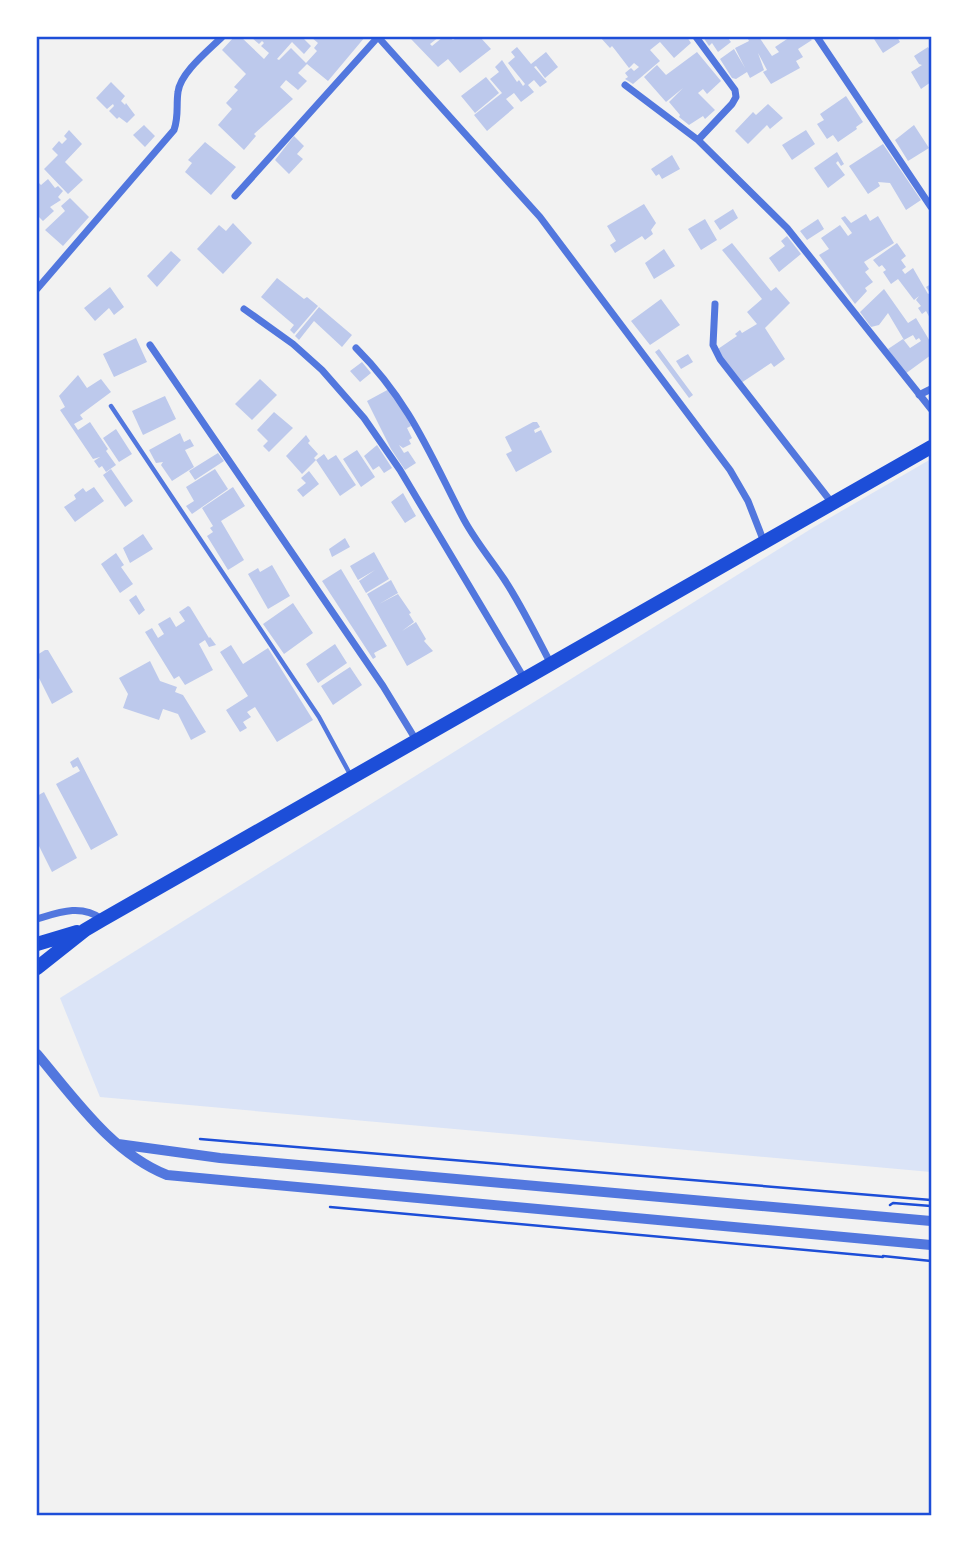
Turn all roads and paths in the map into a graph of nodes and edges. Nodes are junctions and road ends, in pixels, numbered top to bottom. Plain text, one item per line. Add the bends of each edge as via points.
1 (222, 37) edge
2 (378, 37) edge
3 (695, 37) edge
4 (817, 37) edge
5 (625, 85) dead end
6 (698, 141) junction
7 (236, 196) dead end
8 (931, 207) edge
9 (37, 289) edge
10 (715, 304) dead end
11 (244, 309) dead end
12 (150, 345) dead end
13 (356, 348) dead end
14 (931, 389) edge
15 (919, 395) junction
16 (111, 407) dead end
17 (931, 409) edge
18 (931, 447) edge
19 (832, 503) junction
20 (764, 542) junction
21 (551, 664) junction
22 (525, 679) junction
23 (416, 740) junction
24 (352, 777) junction
25 (37, 919) edge
26 (102, 920) junction
27 (85, 930) junction
28 (37, 944) edge
29 (37, 968) edge
30 (37, 1054) edge
31 (200, 1139) dead end
32 (118, 1144) junction
33 (931, 1200) edge
34 (931, 1206) edge
35 (330, 1207) dead end
36 (888, 1208) dead end
37 (931, 1221) edge
38 (931, 1245) edge
39 (883, 1251) dead end
40 (883, 1257) junction
41 (931, 1261) edge

1 - 9 street via 183,78 174,130
2 - 7 street
2 - 20 street via 540,217 730,470
3 - 6 street via 736,97
4 - 8 street
5 - 6 street
6 - 15 street via 787,228
10 - 19 street via 713,345 720,359
11 - 22 street via 323,370 364,418
12 - 23 street
13 - 21 street via 404,405 463,519 505,581
14 - 15 street
15 - 17 street
16 - 24 lane via 319,717
18 - 19 main road
19 - 20 main road
20 - 21 main road
21 - 22 main road
22 - 23 main road
23 - 24 main road
24 - 26 main road
25 - 26 street via 82,909
26 - 27 main road
27 - 28 main road
27 - 29 main road
30 - 32 street
31 - 33 path
32 - 37 street via 220,1158
32 - 38 street via 144,1166 167,1175
34 - 36 path via 893,1203
35 - 40 path
39 - 40 path
40 - 41 path

